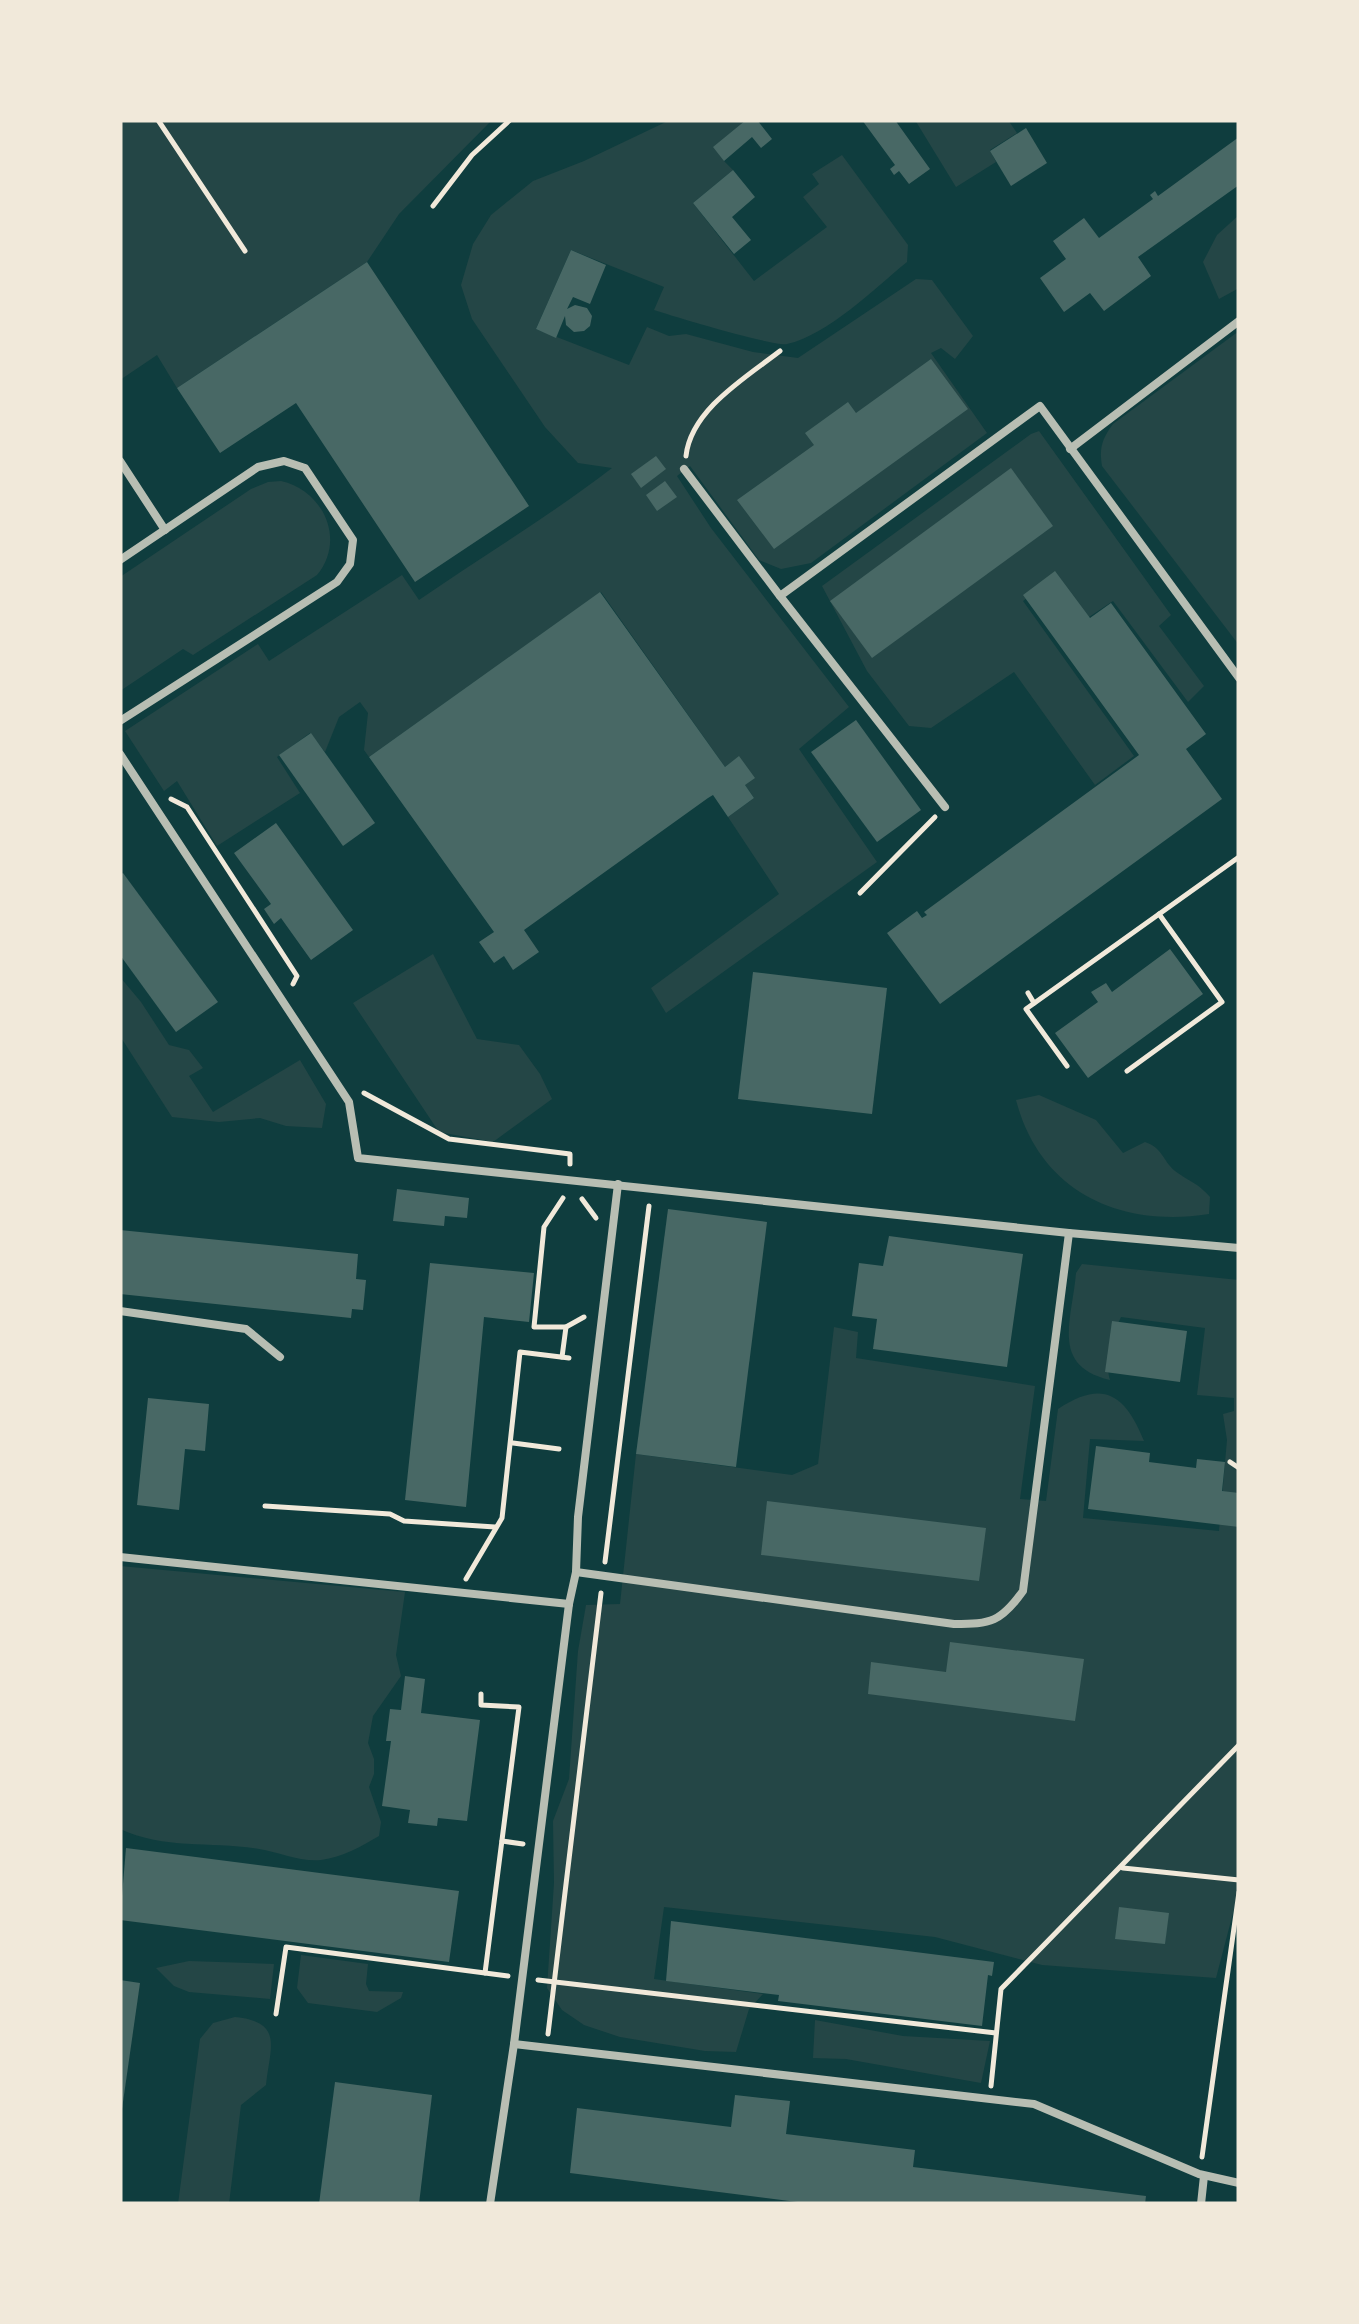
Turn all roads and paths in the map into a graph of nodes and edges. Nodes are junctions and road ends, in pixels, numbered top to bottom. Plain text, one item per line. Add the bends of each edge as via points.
1 (158, 120) edge
2 (510, 120) edge
3 (434, 206) dead end
4 (245, 251) dead end
5 (1239, 322) edge
6 (780, 351) dead end
7 (1070, 449) junction
8 (120, 461) edge
9 (684, 469) joint
10 (165, 530) junction
11 (120, 560) edge
12 (780, 596) junction
13 (1239, 678) edge
14 (120, 721) edge
15 (120, 754) edge
16 (163, 794) dead end
17 (945, 807) joint
18 (1239, 857) edge
19 (860, 893) dead end
20 (1159, 914) junction
21 (289, 993) dead end
22 (1028, 993) dead end
23 (1034, 1003) junction
24 (1067, 1066) dead end
25 (1127, 1071) dead end
26 (351, 1086) dead end
27 (568, 1178) junction
28 (618, 1184) junction
29 (651, 1188) junction
30 (568, 1192) dead end
31 (577, 1195) dead end
32 (598, 1222) dead end
33 (1069, 1234) junction
34 (1239, 1248) edge
35 (120, 1311) edge
36 (587, 1311) dead end
37 (566, 1327) junction
38 (280, 1357) dead end
39 (511, 1443) junction
40 (559, 1448) dead end
41 (1230, 1462) dead end
42 (1239, 1468) edge
43 (265, 1506) dead end
44 (496, 1527) junction
45 (120, 1557) edge
46 (576, 1572) junction
47 (604, 1576) junction
48 (458, 1592) junction
49 (569, 1604) junction
50 (481, 1694) dead end
51 (1239, 1745) edge
52 (1121, 1868) junction
53 (1239, 1880) edge
54 (1239, 1892) edge
55 (484, 1973) junction
56 (522, 1978) junction
57 (555, 1980) junction
58 (276, 2014) dead end
59 (996, 2033) junction
60 (514, 2044) junction
61 (547, 2046) junction
62 (990, 2098) junction
63 (1201, 2175) junction
64 (1239, 2183) edge
65 (490, 2204) edge
66 (1201, 2204) edge

1 - 4 path
2 - 3 path via 472,155
5 - 7 lane
6 - 9 path via 698,420
7 - 12 lane via 1040,406
7 - 13 lane
8 - 10 lane
9 - 12 lane
10 - 11 lane
10 - 14 lane via 258,467 284,460 305,468 349,531 353,554 337,582
12 - 17 lane
15 - 27 lane via 349,1102 358,1158
16 - 21 path via 187,807 297,976
17 - 19 path
18 - 20 path
20 - 23 path
20 - 25 path via 1222,1002
22 - 23 path
23 - 24 path via 1026,1010
26 - 27 path via 449,1140 570,1154
27 - 28 lane
28 - 29 lane
28 - 46 lane
29 - 33 lane
29 - 47 path
30 - 37 path via 544,1228 534,1328
31 - 32 path
33 - 34 lane
33 - 47 lane via 1023,1591 1009,1611 988,1624 954,1624
35 - 38 lane via 246,1330
36 - 37 path
37 - 39 path via 565,1357 520,1352
39 - 40 path
39 - 44 path
41 - 42 path
43 - 44 path
44 - 48 path
45 - 48 lane
46 - 47 lane
46 - 49 lane
47 - 57 path
48 - 49 lane
49 - 56 lane
50 - 55 path via 481,1705 519,1707
51 - 52 path
52 - 53 path
52 - 59 path via 1001,1989
54 - 63 path
55 - 56 path
55 - 58 path via 286,1947
56 - 57 path
56 - 60 lane
57 - 59 path
57 - 61 path
59 - 62 path
60 - 61 lane
60 - 65 lane
61 - 62 lane
62 - 63 lane via 1034,2104
63 - 64 lane
63 - 66 lane

